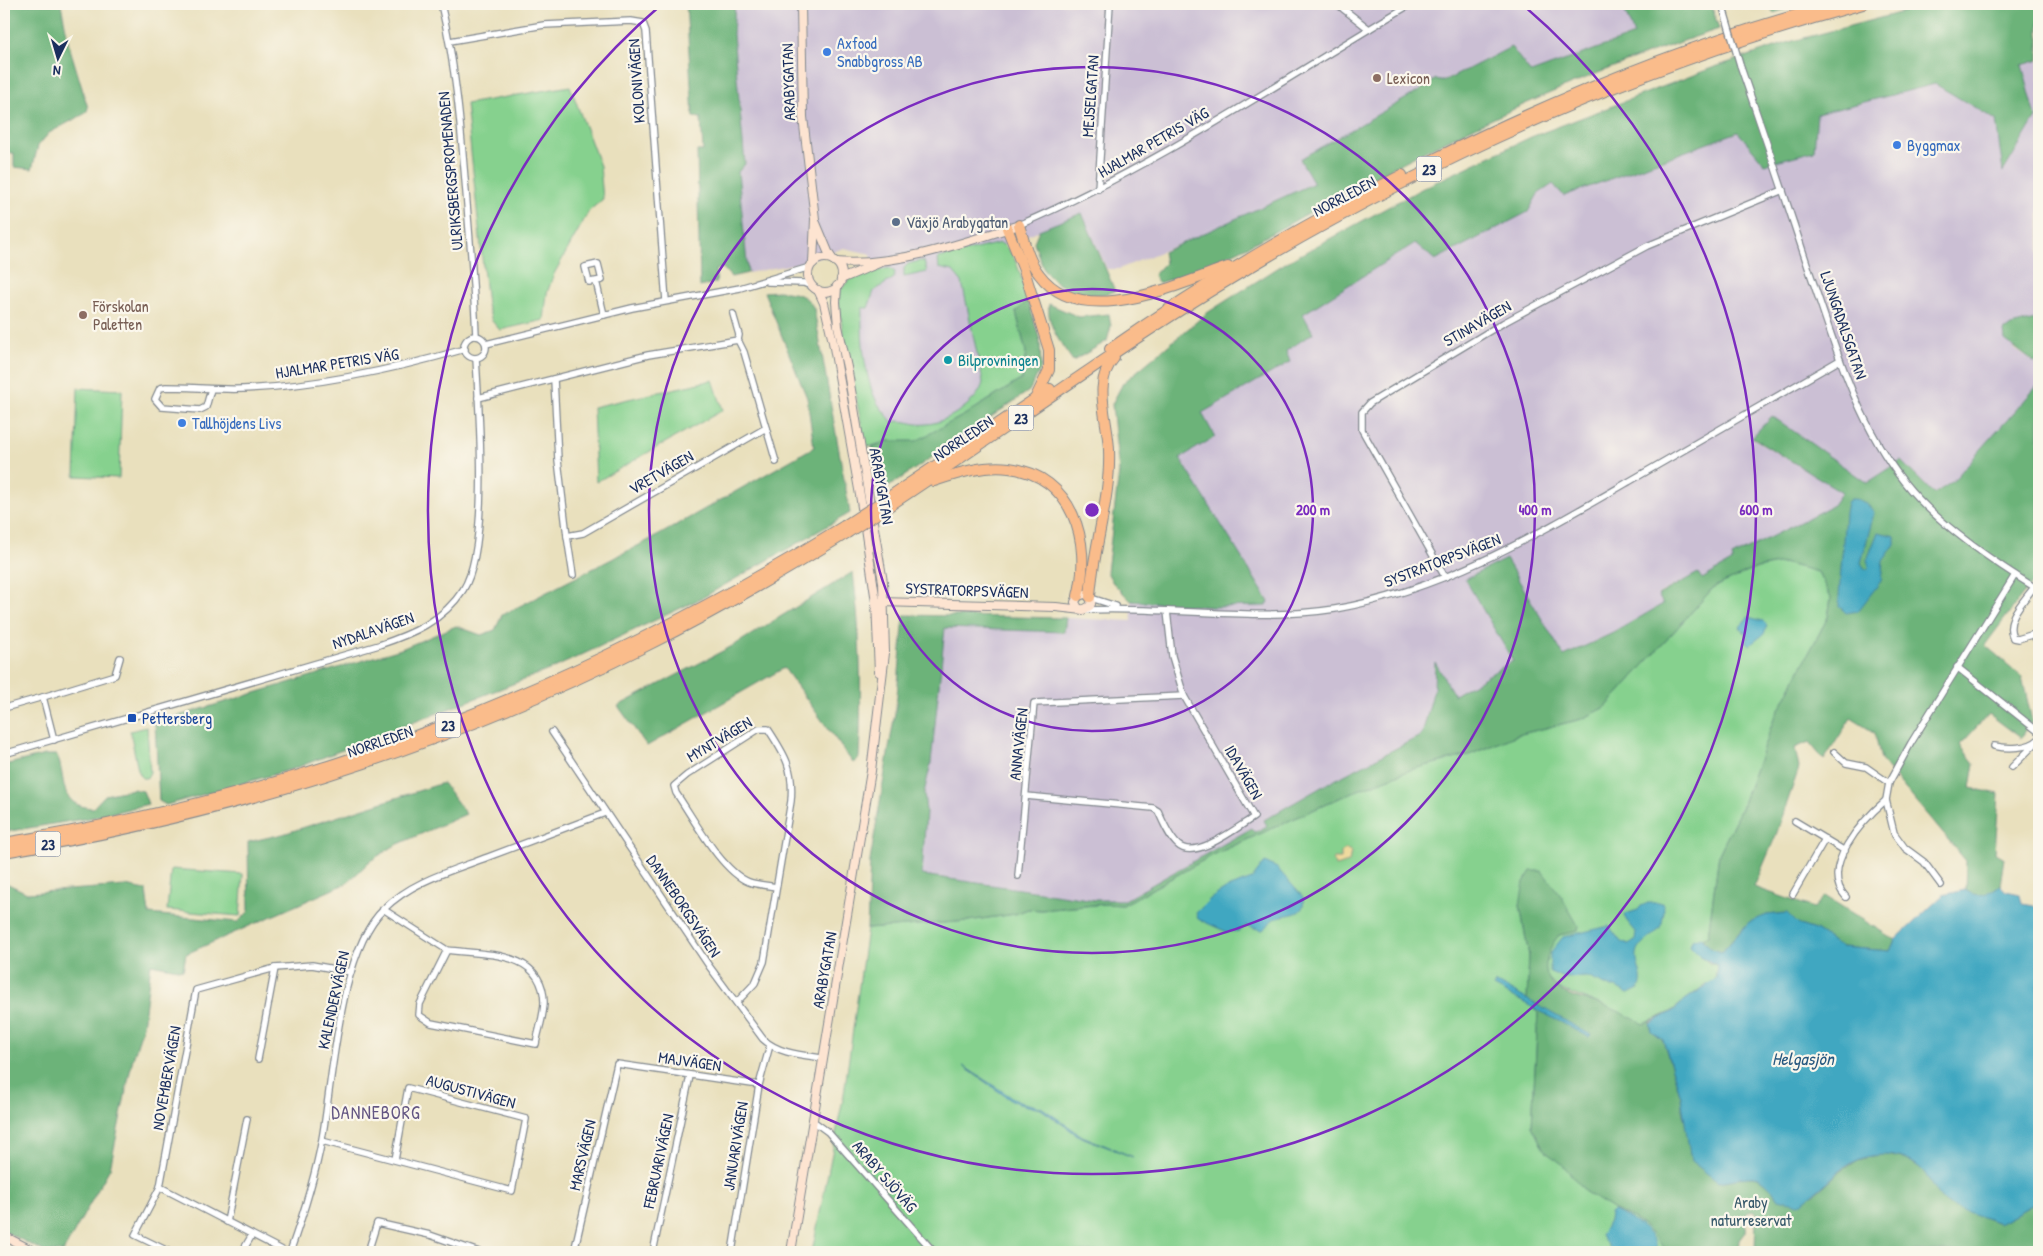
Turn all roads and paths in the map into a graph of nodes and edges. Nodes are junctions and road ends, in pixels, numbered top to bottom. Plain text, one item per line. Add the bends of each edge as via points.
1 (441, 4) edge
2 (801, 4) edge
3 (1110, 4) edge
4 (1337, 4) edge
5 (1411, 4) edge
6 (1722, 4) edge
7 (1835, 4) edge
8 (1863, 4) edge
9 (1369, 29) junction
10 (450, 41) junction
11 (1098, 189) junction
12 (1783, 190) junction
13 (815, 219) junction
14 (1019, 225) junction
15 (1007, 228) junction
16 (888, 260) junction
17 (1245, 260) junction
18 (835, 261) junction
19 (811, 265) junction
20 (842, 279) junction
21 (596, 281) dead end
22 (761, 282) junction
23 (837, 286) junction
24 (815, 288) junction
25 (666, 301) junction
26 (733, 314) dead end
27 (604, 315) junction
28 (476, 336) junction
29 (738, 340) junction
30 (486, 344) junction
31 (465, 349) junction
32 (1120, 350) junction
33 (476, 358) junction
34 (1840, 360) junction
35 (554, 379) junction
36 (211, 389) junction
37 (478, 398) junction
38 (1034, 400) junction
39 (766, 428) junction
40 (776, 462) dead end
41 (921, 485) junction
42 (886, 503) junction
43 (845, 530) junction
44 (567, 536) junction
45 (573, 575) dead end
46 (2014, 575) junction
47 (1446, 577) junction
48 (2037, 588) edge
49 (1077, 597) junction
50 (1090, 597) junction
51 (880, 602) junction
52 (1056, 607) junction
53 (1125, 608) junction
54 (1084, 610) junction
55 (1167, 611) junction
56 (2039, 640) edge
57 (120, 658) dead end
58 (1958, 668) junction
59 (1184, 696) junction
60 (43, 697) junction
61 (4, 708) edge
62 (552, 732) dead end
63 (2039, 732) edge
64 (2039, 739) edge
65 (54, 740) junction
66 (2034, 744) junction
67 (1994, 746) dead end
68 (1834, 752) dead end
69 (4, 754) edge
70 (2012, 767) dead end
71 (1889, 783) junction
72 (1026, 796) junction
73 (1886, 800) junction
74 (604, 813) junction
75 (1795, 821) dead end
76 (1825, 839) junction
77 (4, 843) edge
78 (1845, 851) junction
79 (4, 852) edge
80 (1018, 876) dead end
81 (1941, 885) dead end
82 (776, 887) junction
83 (1793, 894) dead end
84 (1846, 897) dead end
85 (383, 909) junction
86 (447, 950) junction
87 (274, 968) junction
88 (351, 972) junction
89 (737, 1002) junction
90 (770, 1045) junction
91 (823, 1058) junction
92 (258, 1059) dead end
93 (617, 1064) joint
94 (690, 1076) junction
95 (759, 1085) junction
96 (247, 1119) dead end
97 (813, 1121) junction
98 (322, 1140) junction
99 (395, 1160) junction
100 (160, 1187) junction
101 (227, 1222) junction
102 (252, 1235) junction
103 (4, 1236) edge
104 (34, 1252) edge
105 (170, 1252) edge
106 (242, 1252) edge
107 (286, 1252) edge
108 (290, 1252) edge
109 (368, 1252) edge
110 (479, 1252) edge
111 (574, 1252) edge
112 (653, 1252) edge
113 (732, 1252) edge
114 (791, 1252) edge
115 (934, 1252) edge

1 - 10 street, ULRIKSBERGSPROMENADEN
2 - 13 street, ARABYGATAN via 802,117
3 - 11 street, MEJSELGATAN
4 - 9 street
5 - 9 street, HJALMAR PETRIS VÄG
6 - 12 street, LJUNGADALSGATAN, bridge
7 - 17 highway, NORRLEDEN / 23 via 1675,56 1556,103 1480,136 1374,189
8 - 32 highway, NORRLEDEN / 23 via 1678,63 1567,106 1484,143 1306,234
9 - 11 street, HJALMAR PETRIS VÄG
10 - 25 street, KOLONIVÄGEN via 544,25 643,23
10 - 28 street, ULRIKSBERGSPROMENADEN via 464,162
11 - 14 street, HJALMAR PETRIS VÄG
12 - 34 street, LJUNGADALSGATAN
12 - 47 street, STINAVÄGEN via 1647,246 1503,323 1370,403 1362,412 1362,430
13 - 18 street, ARABYGATAN
13 - 19 street, ARABYGATAN
14 - 15 street, HJALMAR PETRIS VÄG
14 - 17 highway via 1039,275 1058,292 1080,301 1107,302 1131,298
15 - 16 street, HJALMAR PETRIS VÄG
15 - 38 highway via 1049,350 1046,381
16 - 18 street, HJALMAR PETRIS VÄG
16 - 20 street, HJALMAR PETRIS VÄG
17 - 38 highway, NORRLEDEN / 23
18 - 19 street via 822,258
18 - 20 street
19 - 22 street
19 - 24 street via 808,277
20 - 23 street
21 - 27 street
22 - 24 street via 797,282
22 - 25 street
23 - 24 street via 828,292
23 - 51 street, ARABYGATAN via 838,326 875,529
24 - 51 street, ARABYGATAN via 824,303 835,350
25 - 27 street
26 - 29 street
27 - 30 street
28 - 30 street
28 - 31 street via 467,340
29 - 35 street via 648,355
29 - 39 street
30 - 33 street via 484,354
31 - 33 street via 467,354
31 - 36 street, HJALMAR PETRIS VÄG via 352,377 283,386
32 - 41 highway, NORRLEDEN / 23
32 - 50 highway via 1109,363 1104,376 1109,465
33 - 37 street, NYDALAVÄGEN
34 - 46 street, LJUNGADALSGATAN via 1861,414 1904,482 1930,511
34 - 47 street, SYSTRATORPSVÄGEN via 1493,558
35 - 37 street
35 - 44 street
36 - 36 street, HJALMAR PETRIS VÄG via 166,386 160,388 155,399 162,407 200,410 209,402
37 - 65 street, NYDALAVÄGEN via 479,536 476,556 463,590 426,627 379,645
38 - 42 highway, NORRLEDEN / 23
39 - 40 street
39 - 44 street, VRETVÄGEN via 583,533
41 - 42 highway, NORRLEDEN / 23
41 - 49 highway via 976,469 995,467 1030,474 1047,484 1071,510 1081,538 1083,570
42 - 43 highway, 23, bridge
43 - 77 highway, NORRLEDEN / 23 via 643,639 569,675 446,726 230,795 126,820
43 - 79 highway, NORRLEDEN / 23 via 780,574 646,646 442,736 222,805 110,832
44 - 45 street
46 - 48 street, LJUNGADALSGATAN
46 - 58 street
47 - 55 street, SYSTRATORPSVÄGEN via 1393,596 1334,609 1274,613
48 - 56 street via 2014,615 2010,632 2018,640 2031,635
49 - 50 street via 1085,594
49 - 52 street, SYSTRATORPSVÄGEN
49 - 54 street via 1076,604
50 - 53 street, SYSTRATORPSVÄGEN
50 - 54 street via 1090,606
51 - 52 street, SYSTRATORPSVÄGEN
51 - 91 street, ARABYGATAN via 881,692
52 - 54 street, SYSTRATORPSVÄGEN
53 - 54 street, SYSTRATORPSVÄGEN
53 - 55 street, SYSTRATORPSVÄGEN
55 - 59 street, IDAVÄGEN via 1172,656
57 - 60 street via 115,675
58 - 63 street
58 - 71 street
59 - 72 street, ANNAVÄGEN via 1034,703
59 - 72 street, IDAVÄGEN via 1254,817 1204,846 1187,850 1178,846 1158,811 1153,808
60 - 61 street
60 - 65 street
62 - 74 street, DANNEBORGSVÄGEN
64 - 66 street
65 - 69 street, NYDALAVÄGEN
66 - 67 street via 2015,748
66 - 70 street
68 - 71 street via 1846,764 1866,767
71 - 73 street
72 - 80 street, ANNAVÄGEN
73 - 78 street via 1864,820
73 - 81 street via 1894,833 1905,848 1924,862
74 - 85 street, KALENDERVÄGEN via 420,882
74 - 89 street, DANNEBORGSVÄGEN via 708,966
75 - 76 street
76 - 78 street
76 - 83 street
78 - 84 street via 1836,877 1840,891
82 - 82 street, MYNTVÄGEN via 793,782 786,757 768,729 764,728 674,786 676,794 716,852 734,872 750,882
82 - 89 street, MYNTVÄGEN via 760,975
85 - 86 street
85 - 88 street, KALENDERVÄGEN via 360,942
86 - 86 street via 420,1004 419,1015 431,1023 536,1044 544,1003 538,978 528,965 512,958
87 - 88 street, NOVEMBERVÄGEN via 312,965
87 - 92 street
87 - 100 street, NOVEMBERVÄGEN via 196,990
88 - 98 street, KALENDERVÄGEN
89 - 90 street, DANNEBORGSVÄGEN
90 - 91 street via 782,1051
90 - 95 street, JANUARIVÄGEN
91 - 97 street, ARABYGATAN
93 - 94 street, MAJVÄGEN
93 - 111 street, MARSVÄGEN
94 - 95 street, MAJVÄGEN
94 - 112 street, FEBRUARIVÄGEN
95 - 113 street, JANUARIVÄGEN
96 - 101 street
97 - 114 street, ARABYGATAN
97 - 115 street, ARABY SJÖVÄG via 828,1132
98 - 99 street, AUGUSTIVÄGEN
98 - 108 street, KALENDERVÄGEN
99 - 99 street, AUGUSTIVÄGEN via 512,1191 526,1119 408,1088
100 - 101 street
100 - 105 street via 135,1234
101 - 102 street
102 - 106 street
102 - 107 street
103 - 104 street
109 - 110 street via 378,1223

